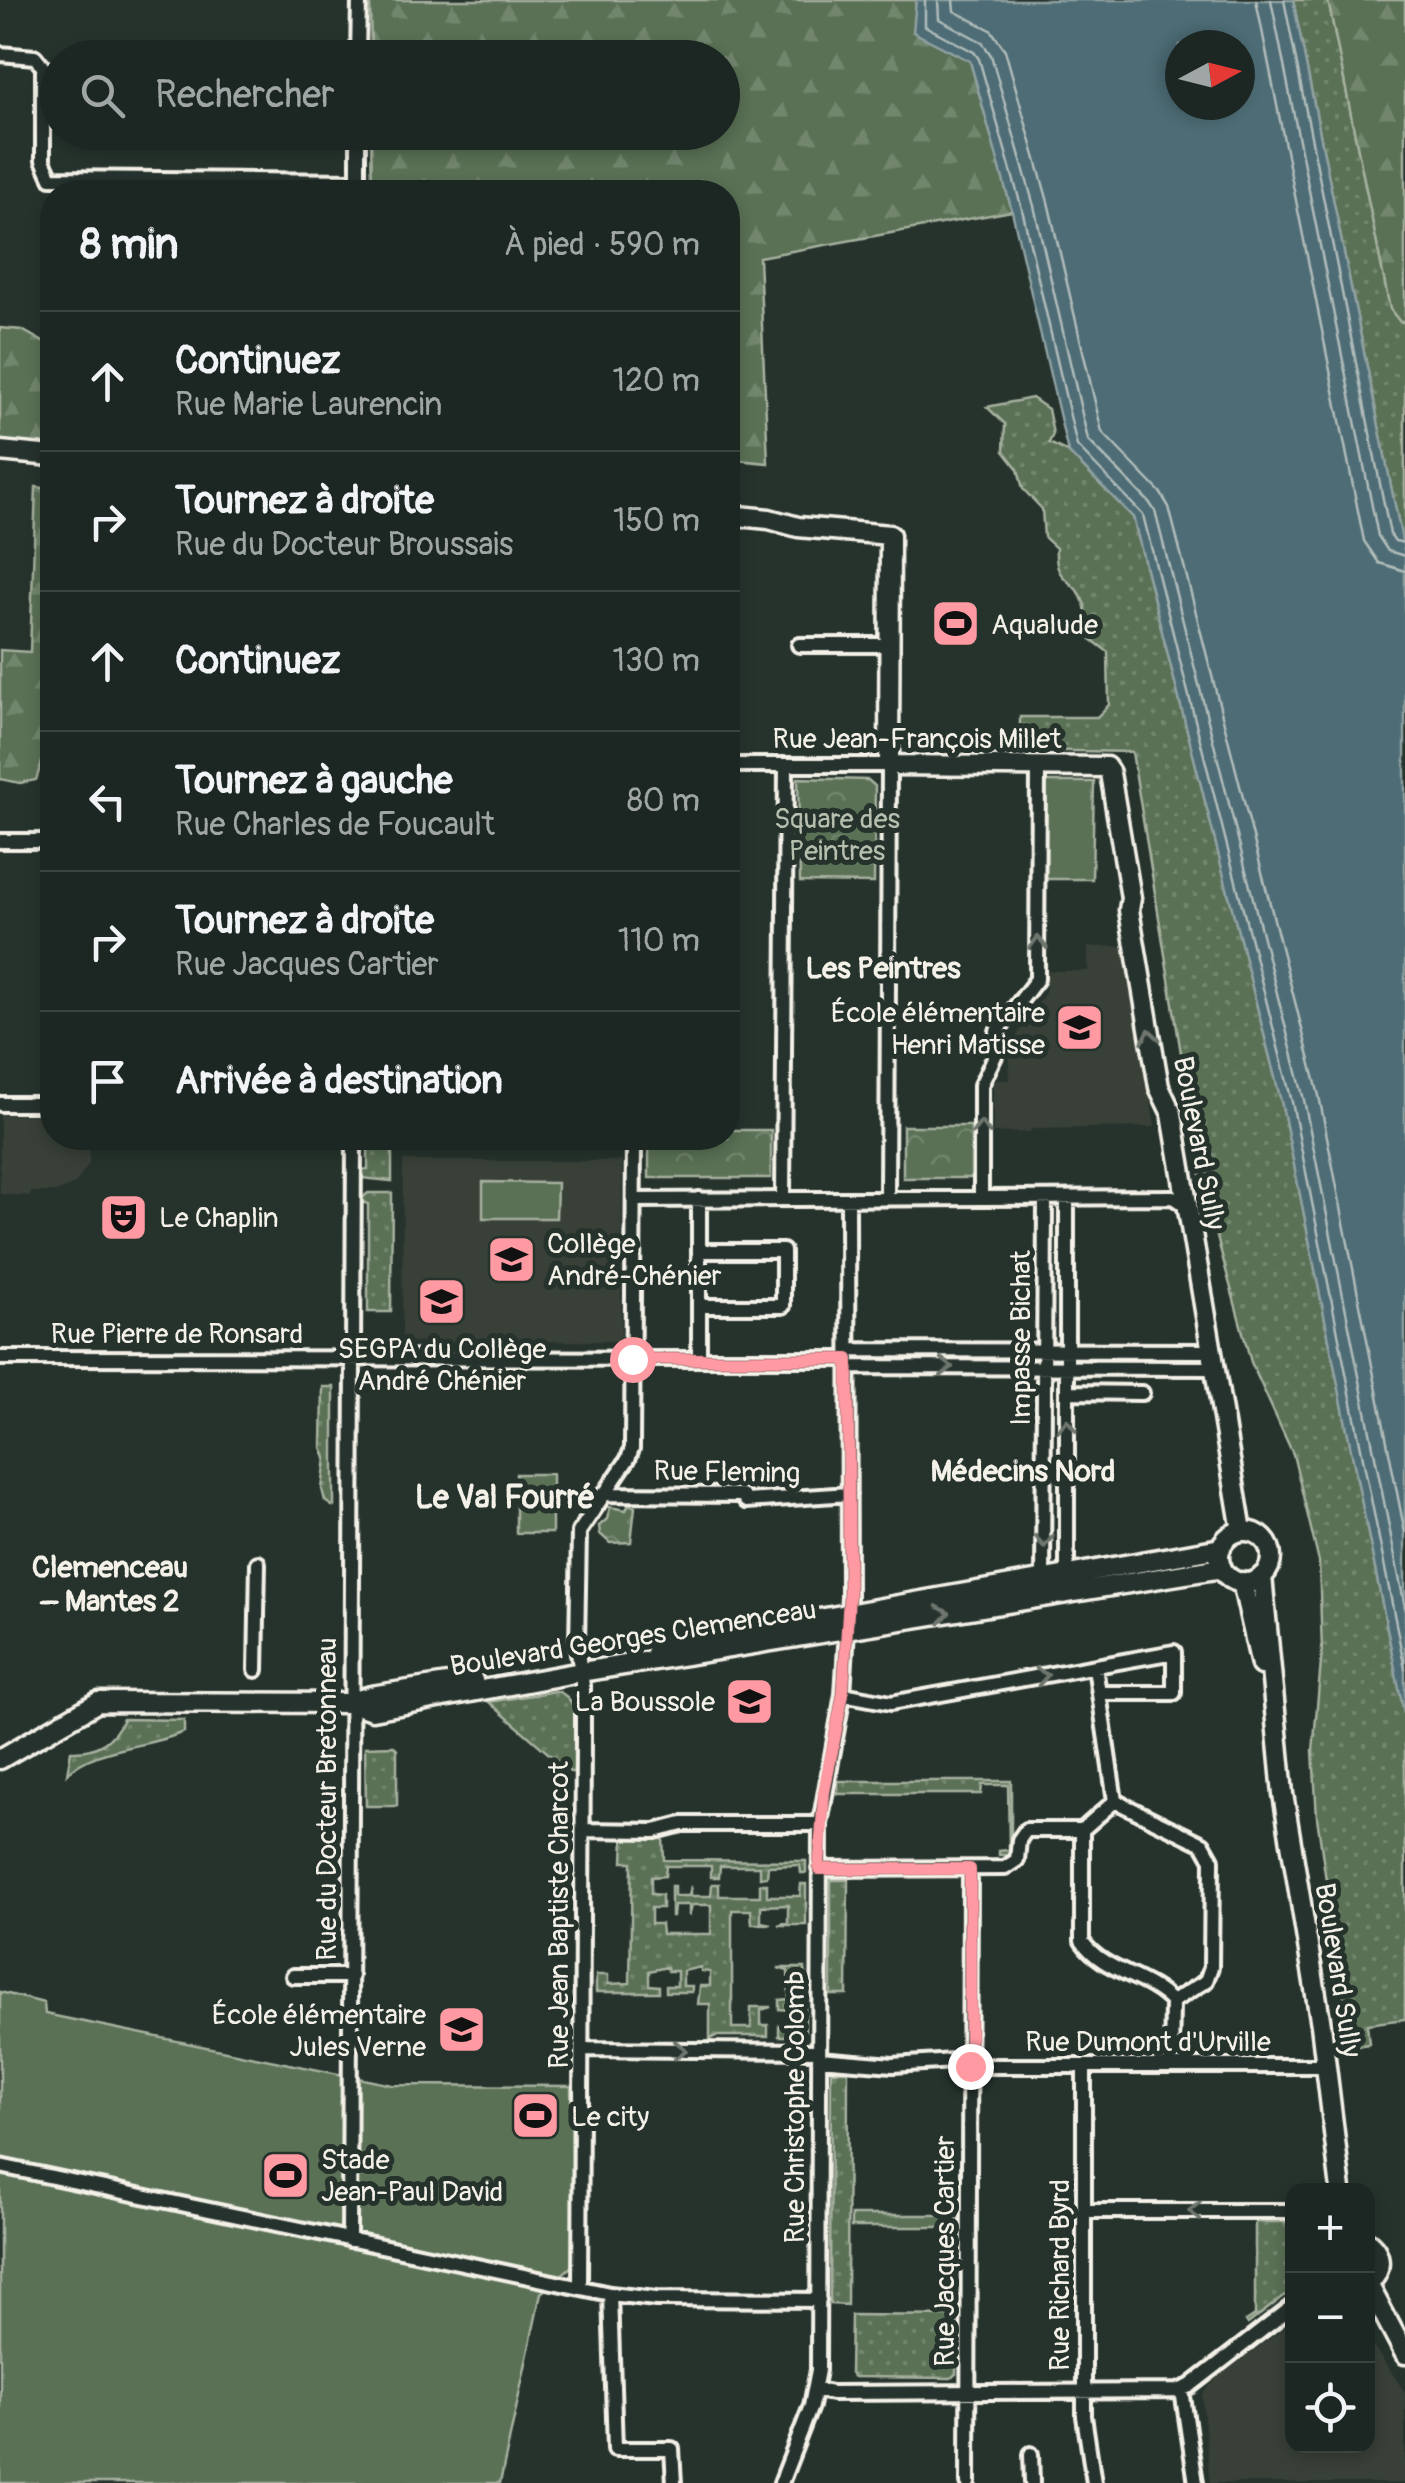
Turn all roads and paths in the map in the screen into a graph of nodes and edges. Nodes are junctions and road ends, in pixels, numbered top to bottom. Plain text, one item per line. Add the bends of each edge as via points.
1 (358, 0) edge
2 (358, 40) edge
3 (0, 54) edge
4 (40, 63) edge
5 (43, 150) edge
6 (358, 150) edge
7 (119, 180) edge
8 (358, 180) edge
9 (0, 451) edge
10 (40, 455) edge
11 (740, 516) edge
12 (799, 645) dead end
13 (890, 645) junction
14 (740, 765) edge
15 (786, 765) junction
16 (889, 765) junction
17 (1038, 766) junction
18 (1106, 767) joint
19 (0, 841) edge
20 (40, 841) edge
21 (0, 1104) edge
22 (40, 1104) edge
23 (354, 1150) edge
24 (634, 1150) edge
25 (782, 1198) junction
26 (981, 1198) junction
27 (699, 1199) junction
28 (887, 1199) junction
29 (1045, 1199) junction
30 (1067, 1199) junction
31 (634, 1200) junction
32 (848, 1200) junction
33 (1186, 1206) junction
34 (699, 1251) junction
35 (700, 1306) junction
36 (1044, 1350) junction
37 (1068, 1350) junction
38 (0, 1358) edge
39 (353, 1358) junction
40 (700, 1358) junction
41 (632, 1359) junction
42 (849, 1359) junction
43 (1211, 1359) junction
44 (1045, 1367) junction
45 (1068, 1368) junction
46 (1067, 1392) junction
47 (1142, 1392) dead end
48 (603, 1494) junction
49 (849, 1494) junction
50 (1242, 1531) junction
51 (1221, 1548) junction
52 (258, 1563) dead end
53 (1222, 1568) junction
54 (1262, 1576) junction
55 (1242, 1582) junction
56 (1067, 1584) junction
57 (1043, 1588) junction
58 (847, 1622) junction
59 (580, 1667) junction
60 (1096, 1667) junction
61 (256, 1670) dead end
62 (1101, 1693) junction
63 (843, 1694) junction
64 (351, 1702) junction
65 (1279, 1758) junction
66 (0, 1759) edge
67 (1115, 1801) junction
68 (820, 1824) junction
69 (583, 1830) junction
70 (1082, 1830) junction
71 (819, 1869) junction
72 (970, 1869) junction
73 (293, 1976) dead end
74 (351, 1976) junction
75 (1172, 2002) junction
76 (583, 2049) junction
77 (819, 2055) junction
78 (969, 2063) junction
79 (1084, 2066) junction
80 (1171, 2066) junction
81 (1326, 2066) junction
82 (0, 2166) edge
83 (1340, 2183) edge
84 (1083, 2211) junction
85 (1285, 2212) edge
86 (349, 2240) junction
87 (1375, 2250) edge
88 (1375, 2274) edge
89 (580, 2288) junction
90 (610, 2294) junction
91 (1375, 2297) edge
92 (819, 2300) junction
93 (1285, 2311) edge
94 (1405, 2354) edge
95 (816, 2390) junction
96 (1182, 2390) junction
97 (969, 2392) junction
98 (1084, 2392) junction
99 (1031, 2454) dead end
100 (674, 2483) edge
101 (781, 2483) edge
102 (968, 2483) edge
103 (1032, 2483) edge
104 (1094, 2483) edge
105 (1196, 2483) edge

1 - 2 street
3 - 4 street via 35,56
5 - 7 street via 51,178
6 - 8 street
9 - 10 main road
11 - 13 main road via 890,535
12 - 13 street
13 - 16 main road
14 - 15 street, Rue Jean-François Millet
15 - 16 street, Rue Jean-François Millet
15 - 25 street
16 - 17 main road, Rue Jean-François Millet
16 - 28 street
17 - 18 main road, Rue Jean-François Millet
26 -> 17 street via 981,1085 994,1062 998,1031 1037,979
33 -> 18 main road, Boulevard Sully
19 - 20 street
21 - 22 street
23 - 39 street, Rue du Docteur Bretonneau
24 - 31 street, Rue Jean Baptiste Charcot
25 - 27 street
25 - 32 street
26 - 28 street
26 - 29 street
27 - 31 street
27 - 34 street
28 - 32 street
29 - 30 street
29 - 36 street, Impasse Bichat
30 - 33 street via 1173,1198
30 - 37 street, Impasse Bichat
31 - 41 street, Rue Jean Baptiste Charcot
32 - 42 street, Rue Christophe Colomb
33 - 43 main road, Boulevard Sully
34 - 35 street
34 - 35 street via 784,1252 783,1306
35 - 40 street
36 - 37 street
36 - 42 street
36 - 44 street, Impasse Bichat
37 - 43 street
37 - 45 street, Impasse Bichat
38 - 39 street, Rue Pierre de Ronsard
39 - 41 street, Rue Pierre de Ronsard
39 - 64 street, Rue du Docteur Bretonneau
40 - 41 street, Rue Pierre de Ronsard
40 - 42 street, Rue Pierre de Ronsard
41 - 48 street, Rue Jean Baptiste Charcot via 631,1454
42 -> 44 street
42 - 49 street, Rue Christophe Colomb
43 - 45 street
43 - 50 main road, Boulevard Sully
44 - 45 street
44 -> 57 street, Impasse Bichat
45 - 46 street, Impasse Bichat
46 - 47 street
56 -> 46 street, Impasse Bichat
48 - 49 street, Rue Fleming via 742,1495 746,1502
48 - 59 street, Rue Jean Baptiste Charcot via 580,1532
49 - 58 street, Rue Christophe Colomb
50 - 51 main road
50 - 54 main road via 1258,1534 1268,1546 1270,1562
51 - 53 main road
51 - 56 main road, Boulevard Georges Clemenceau
52 - 61 street
53 - 55 main road
53 - 56 main road, Boulevard Georges Clemenceau
54 - 55 main road
54 - 65 main road, Boulevard Sully
55 - 65 main road, Boulevard Sully
56 - 57 main road, Boulevard Georges Clemenceau
57 - 58 main road, Boulevard Georges Clemenceau
58 - 59 main road, Boulevard Georges Clemenceau
58 - 63 street, Rue Christophe Colomb
59 - 64 main road, Boulevard Georges Clemenceau
59 - 69 street, Rue Jean Baptiste Charcot
60 - 62 street
60 - 62 street via 1174,1652 1174,1693
63 -> 60 street via 890,1703
62 - 67 street
63 - 68 street, Rue Christophe Colomb
64 - 66 main road, Boulevard Georges Clemenceau via 98,1702
64 - 74 street, Rue du Docteur Bretonneau
65 - 81 main road, Boulevard Sully
67 - 70 street
67 - 75 street via 1203,1844 1212,1860 1211,1967 1206,1980
68 - 69 street
68 - 71 street, Rue Christophe Colomb
69 - 76 street, Rue Jean Baptiste Charcot
70 - 72 street via 1026,1830 1010,1866
70 - 75 street via 1082,1940 1091,1954
71 - 72 street
71 - 77 street, Rue Christophe Colomb
72 - 78 street, Rue Jacques Cartier
73 - 74 street
74 - 86 street, Rue du Docteur Bretonneau
75 - 80 street
76 -> 77 street, Rue Dumont d'Urville
76 - 89 street, Rue Jean Baptiste Charcot
77 - 78 street, Rue Dumont d'Urville via 893,2066
77 - 92 street, Rue Christophe Colomb
78 - 79 street, Rue Dumont d'Urville
78 - 97 street, Rue Jacques Cartier
79 - 80 street, Rue Dumont d'Urville
79 - 84 street, Rue Richard Byrd
80 - 81 street, Rue Dumont d'Urville
81 - 83 main road, Boulevard Sully
82 - 86 street
85 -> 84 street
84 - 98 street, Rue Richard Byrd
86 - 89 street
87 - 88 main road
89 - 90 street
90 - 92 street
90 - 100 street via 616,2449 672,2449
91 - 94 main road
92 - 95 street, Rue Christophe Colomb
93 - 96 street
95 - 97 street
95 - 101 street, Rue Christophe Colomb
96 - 98 street
96 - 105 street
97 - 98 street
97 - 102 street, Rue Jacques Cartier
98 - 104 street, Rue Richard Byrd
99 - 103 street

